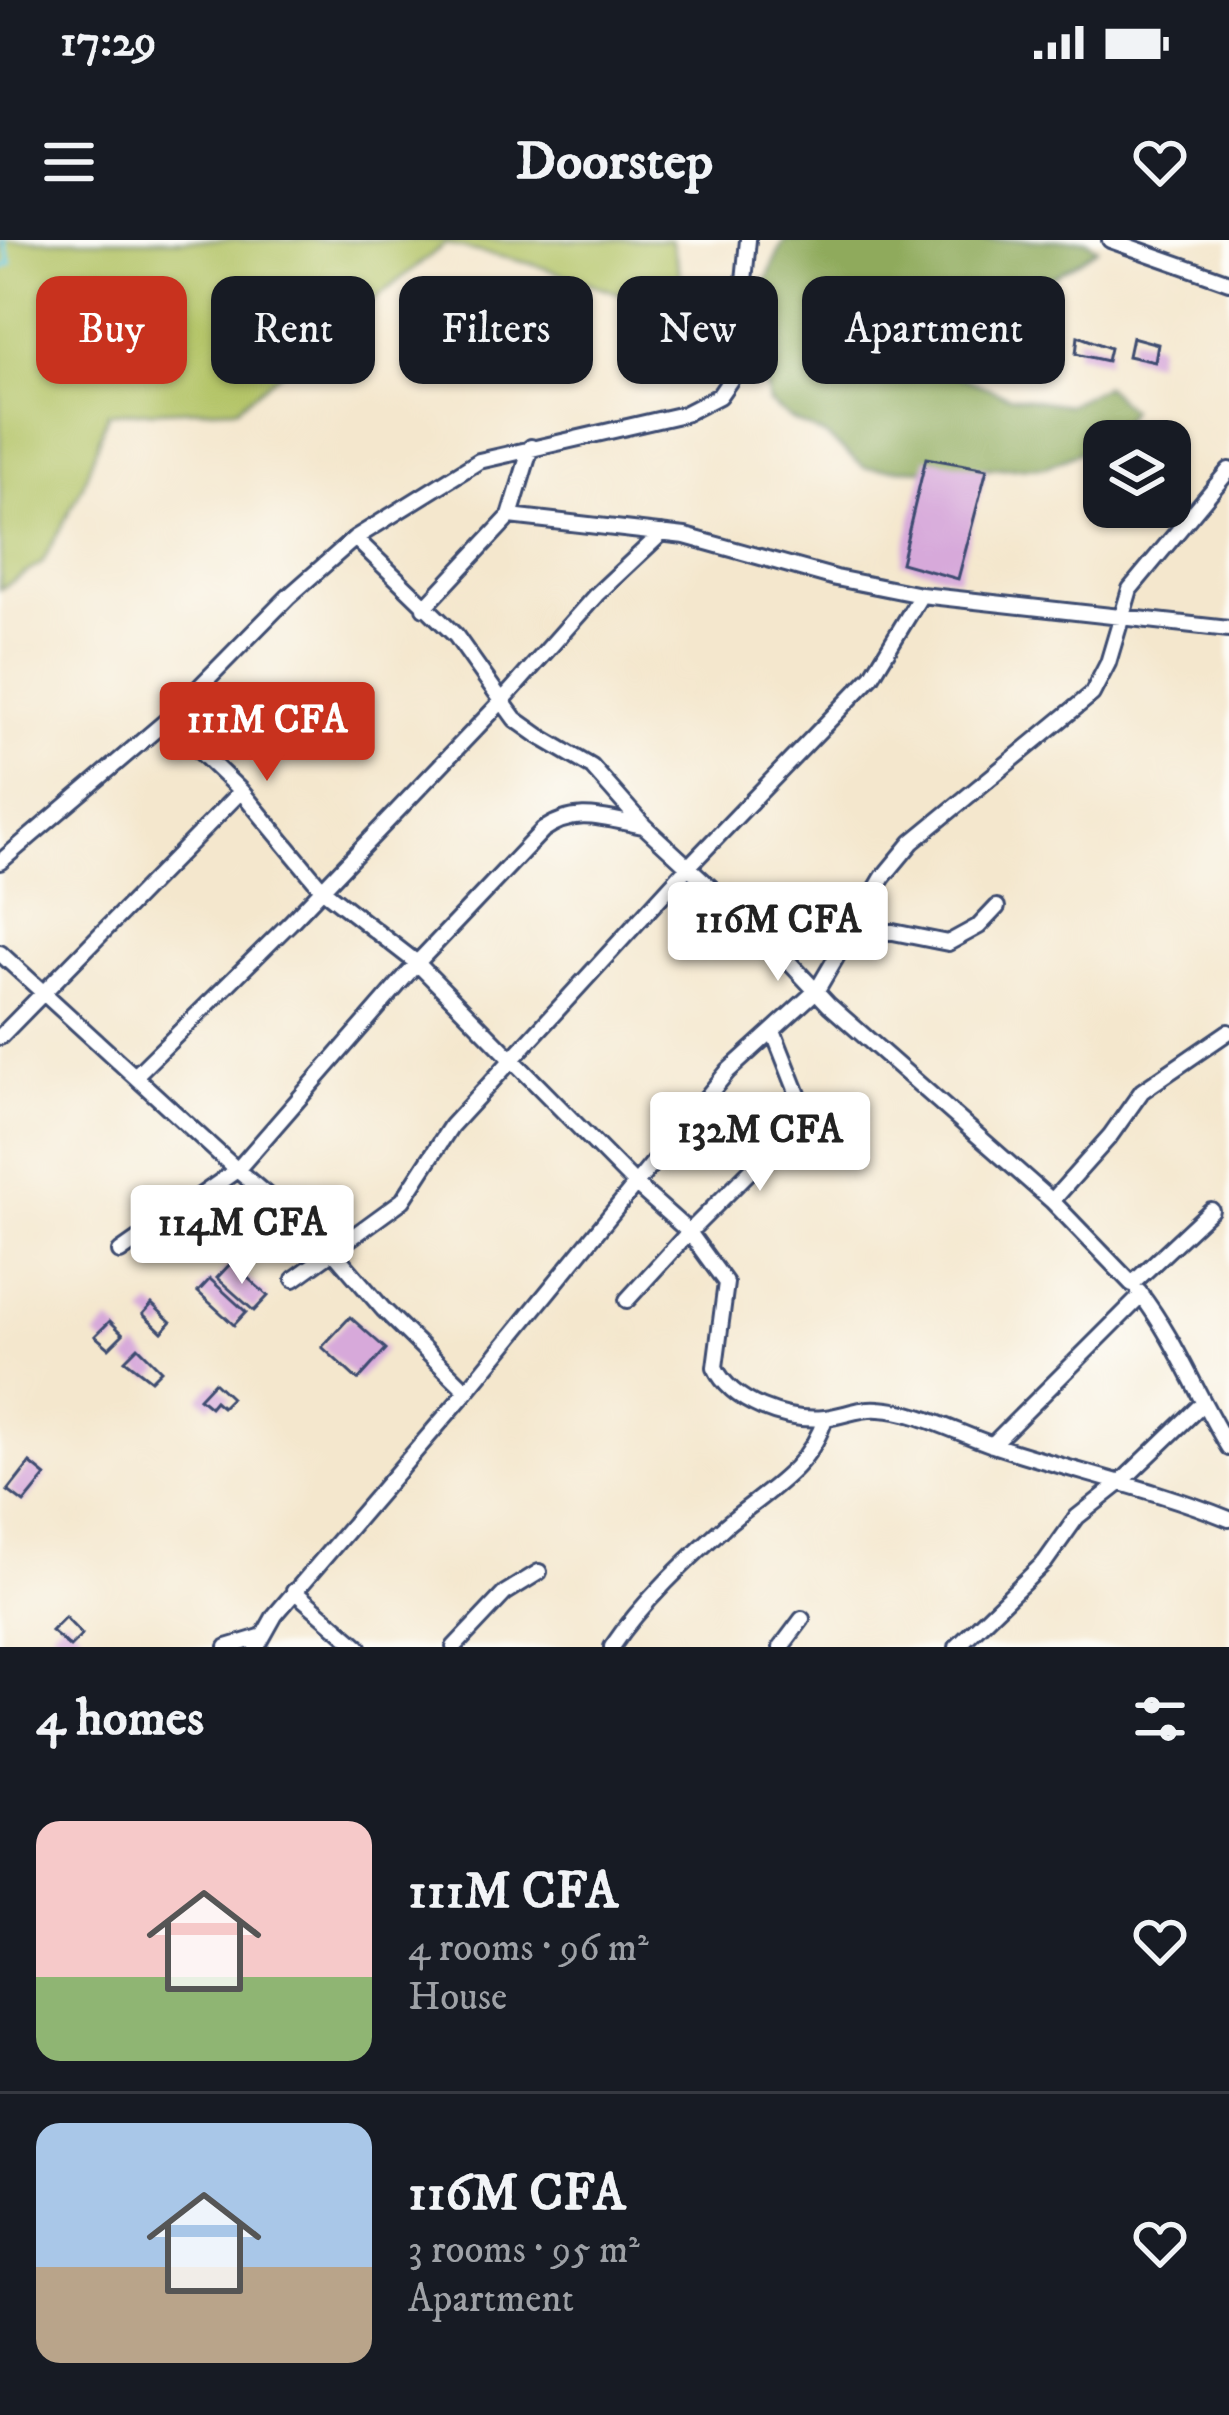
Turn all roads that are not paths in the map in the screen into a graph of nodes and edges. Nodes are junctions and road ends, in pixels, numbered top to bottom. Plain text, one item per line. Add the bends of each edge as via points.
1 (748, 240) edge
2 (1110, 240) edge
3 (1142, 246) edge
4 (1229, 282) edge
5 (531, 447) junction
6 (1229, 470) edge
7 (510, 516) junction
8 (662, 533) junction
9 (355, 538) junction
10 (921, 595) junction
11 (424, 608) junction
12 (1120, 614) junction
13 (1229, 628) edge
14 (502, 701) junction
15 (167, 720) junction
16 (241, 791) junction
17 (644, 826) junction
18 (0, 862) edge
19 (689, 866) junction
20 (323, 890) junction
21 (997, 907) dead end
22 (846, 935) junction
23 (773, 945) junction
24 (0, 953) edge
25 (417, 963) junction
26 (817, 989) junction
27 (46, 994) junction
28 (773, 1031) junction
29 (1228, 1032) edge
30 (0, 1037) edge
31 (514, 1061) junction
32 (136, 1076) junction
33 (237, 1169) junction
34 (634, 1184) junction
35 (1052, 1201) junction
36 (1210, 1210) dead end
37 (688, 1232) junction
38 (333, 1251) junction
39 (120, 1252) dead end
40 (293, 1279) dead end
41 (1137, 1289) junction
42 (627, 1300) dead end
43 (467, 1391) junction
44 (1202, 1404) junction
45 (825, 1418) junction
46 (992, 1445) junction
47 (1229, 1448) edge
48 (1120, 1483) junction
49 (1229, 1519) edge
50 (539, 1572) dead end
51 (295, 1591) junction
52 (802, 1619) dead end
53 (259, 1642) edge
54 (227, 1647) edge
55 (359, 1647) edge
56 (454, 1647) edge
57 (612, 1647) edge
58 (781, 1647) edge
59 (957, 1647) edge

1 - 5 street via 735,374 718,396 684,414
2 - 3 street
3 - 4 street
5 - 7 street
5 - 9 street via 465,467
6 - 12 street via 1150,561
7 - 8 street
7 - 11 street
8 - 10 street
8 - 14 street
9 - 11 street
9 - 15 street
10 - 12 street
10 - 19 street via 872,676
11 - 14 street via 456,636
12 - 13 street
12 - 22 street via 1092,694 912,842
14 - 17 street via 515,719 592,766
14 - 20 street
15 - 16 street
15 - 18 street
16 - 20 street
16 - 27 street
17 - 19 street
17 - 25 street via 560,817
19 - 23 street
19 - 31 street
20 - 25 street
20 - 32 street
21 - 22 street via 948,943 893,932
22 - 23 street
22 - 26 street
23 - 26 street
24 - 27 street
25 - 31 street
25 - 33 street
26 - 28 street
26 - 35 street
27 - 30 street
27 - 32 street
28 - 34 street via 728,1071
28 - 37 street via 803,1118
29 - 35 street via 1142,1091
31 - 34 street
31 - 38 street via 451,1126 403,1200
32 - 33 street
33 - 38 street
33 - 39 street
34 - 37 street
34 - 43 street
35 - 41 street
36 - 41 street
37 - 42 street
37 - 45 street via 727,1283 720,1378 770,1410
38 - 40 street
38 - 43 street
41 - 44 street
41 - 46 street
43 - 51 street
44 - 47 street
44 - 48 street
45 - 46 street via 875,1408
45 - 57 street via 790,1475 677,1571
46 - 48 street
48 - 49 street
48 - 59 street via 1077,1517 1045,1562
50 - 56 street via 506,1593
51 - 53 street
51 - 55 street
52 - 58 street
53 - 54 street

